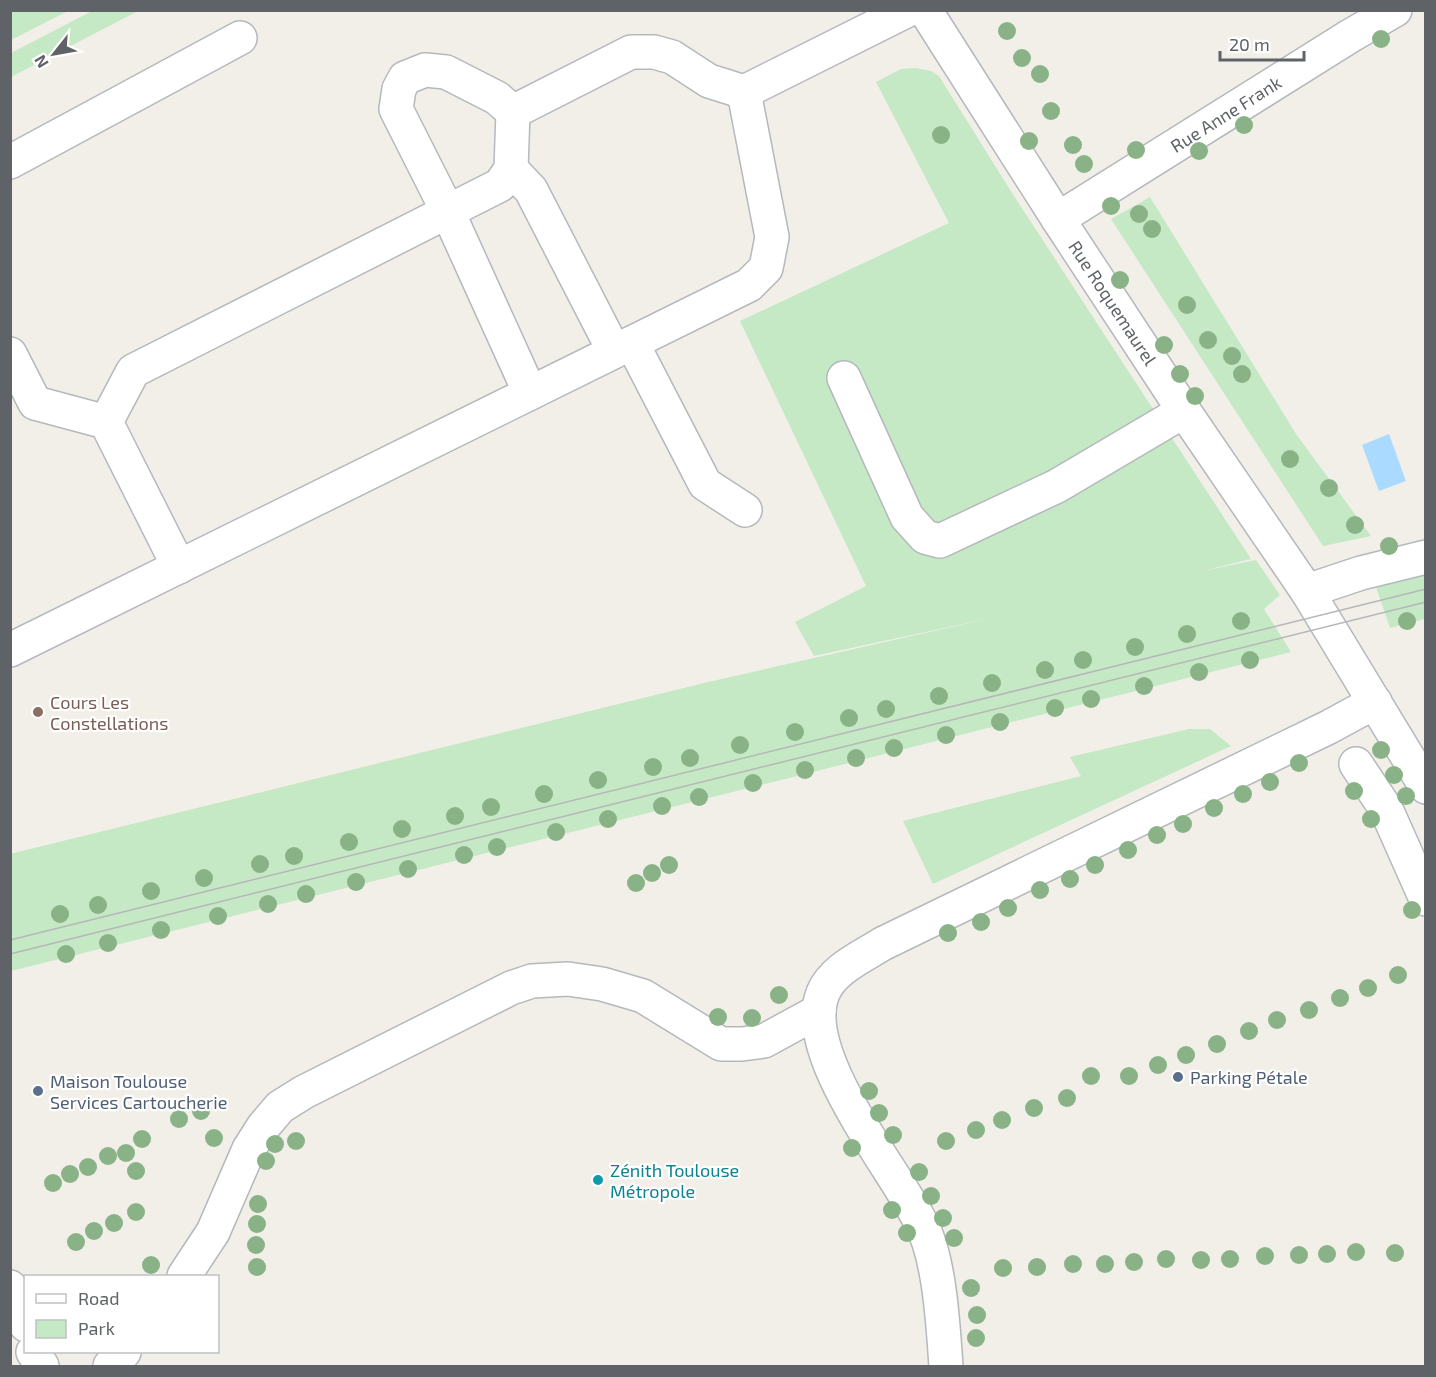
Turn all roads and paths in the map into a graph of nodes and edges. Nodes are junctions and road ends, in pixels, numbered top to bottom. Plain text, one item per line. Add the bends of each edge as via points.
1 (908, 10) edge
2 (925, 10) edge
3 (1395, 10) edge
4 (240, 38) dead end
5 (744, 92) junction
6 (513, 112) junction
7 (10, 162) edge
8 (511, 169) junction
9 (447, 210) junction
10 (1058, 219) junction
11 (623, 347) junction
12 (10, 354) edge
13 (844, 378) dead end
14 (530, 393) junction
15 (1184, 411) junction
16 (106, 422) junction
17 (745, 510) dead end
18 (1425, 556) edge
19 (179, 567) junction
20 (1307, 591) junction
21 (10, 650) edge
22 (1375, 702) junction
23 (1356, 764) dead end
24 (1425, 787) edge
25 (1425, 899) edge
26 (819, 1011) junction
27 (185, 1275) edge
28 (10, 1287) edge
29 (10, 1318) edge
30 (24, 1320) edge
31 (24, 1339) edge
32 (123, 1353) edge
33 (945, 1354) edge
34 (110, 1366) edge

1 - 5 street
2 - 10 street, Rue Roquemaurel
3 - 10 street, Rue Anne Frank
4 - 7 street
5 - 6 street via 709,81 672,57 631,52
5 - 11 street via 772,237 766,268 749,285
6 - 8 street
6 - 9 street via 496,98 446,72 425,70 405,78 396,109
8 - 9 street via 500,185
8 - 11 street via 531,190
9 - 14 street
9 - 16 street via 133,371
10 - 15 street, Rue Roquemaurel
11 - 14 street
11 - 17 street via 705,484
12 - 16 street via 35,403
13 - 15 street via 907,517 926,537 940,541 1057,486
14 - 19 street
15 - 20 street, Rue Roquemaurel
16 - 19 street
18 - 20 street
19 - 21 street
20 - 22 street, Rue Roquemaurel
22 - 24 street, Rue Roquemaurel
22 - 26 street via 882,944 844,968 830,982
23 - 25 street via 1386,809
26 - 27 street via 764,1041 721,1044 643,996 602,984 568,979 532,981 511,988 280,1107 249,1149 213,1232
26 - 33 street via 824,1047 853,1112 895,1176 929,1241
28 - 30 street
29 - 31 street
32 - 34 street

